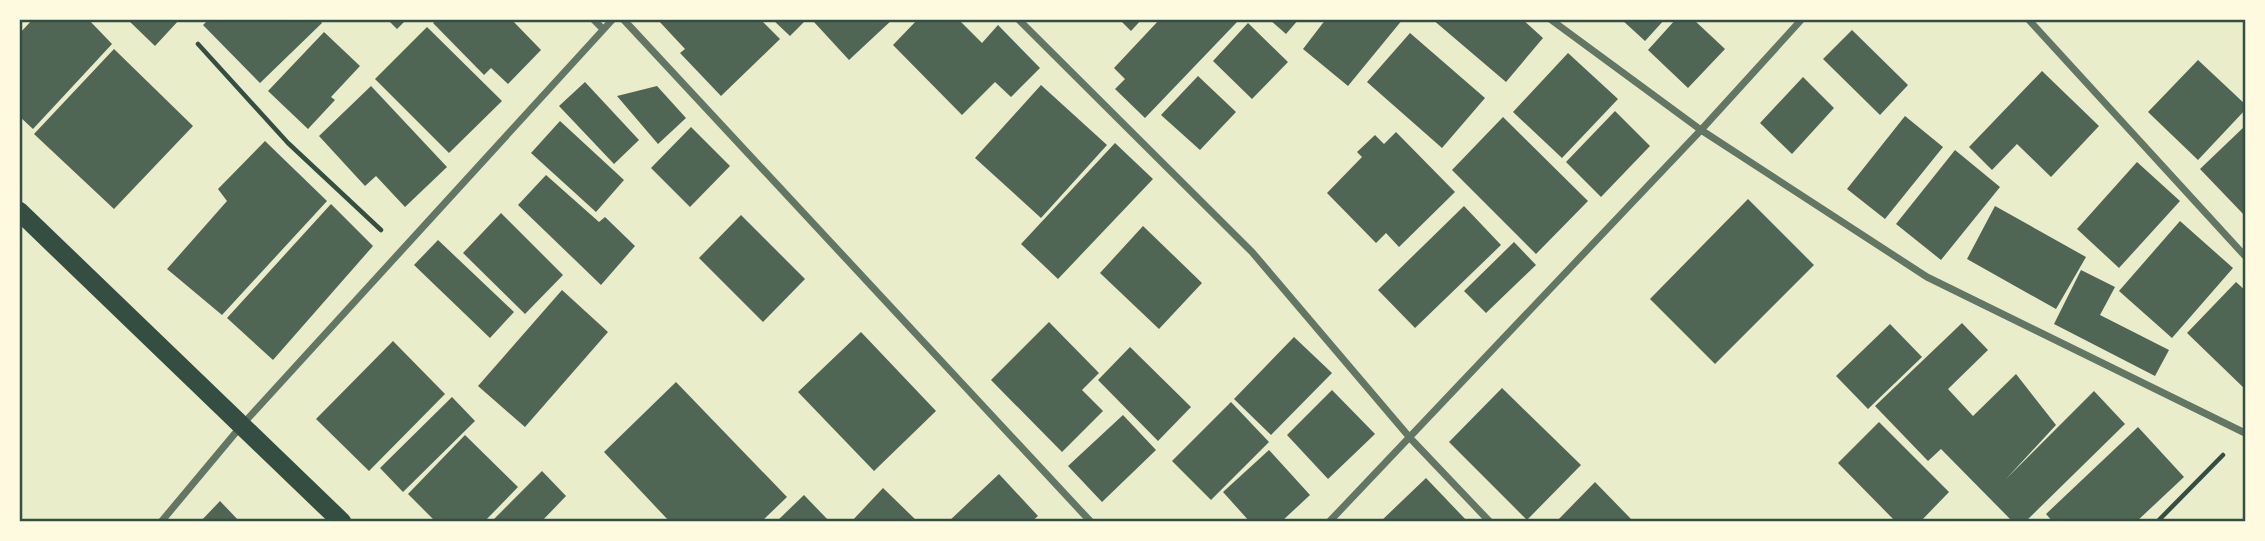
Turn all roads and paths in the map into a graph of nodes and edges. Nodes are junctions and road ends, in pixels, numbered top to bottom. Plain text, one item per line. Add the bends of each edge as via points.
1 (593, 19) edge
2 (613, 19) edge
3 (623, 19) edge
4 (1018, 19) edge
5 (1550, 19) edge
6 (1802, 19) edge
7 (2028, 19) edge
8 (603, 29) junction
9 (198, 44) dead end
10 (1701, 130) junction
11 (19, 211) edge
12 (403, 251) junction
13 (2245, 257) edge
14 (242, 425) junction
15 (2245, 433) edge
16 (1411, 439) junction
17 (161, 522) edge
18 (342, 522) edge
19 (1091, 522) edge
20 (1329, 522) edge
21 (1490, 522) edge
22 (2157, 522) edge

1 - 8 street
2 - 8 street
3 - 19 street
4 - 16 street via 1252,253
5 - 10 street
6 - 10 street
7 - 13 street
8 - 12 street
9 - 12 path via 288,143
10 - 15 street via 1927,277
10 - 16 street
11 - 14 highway
12 - 14 street
14 - 17 street
14 - 18 highway
15 - 22 path
16 - 20 street
16 - 21 street

